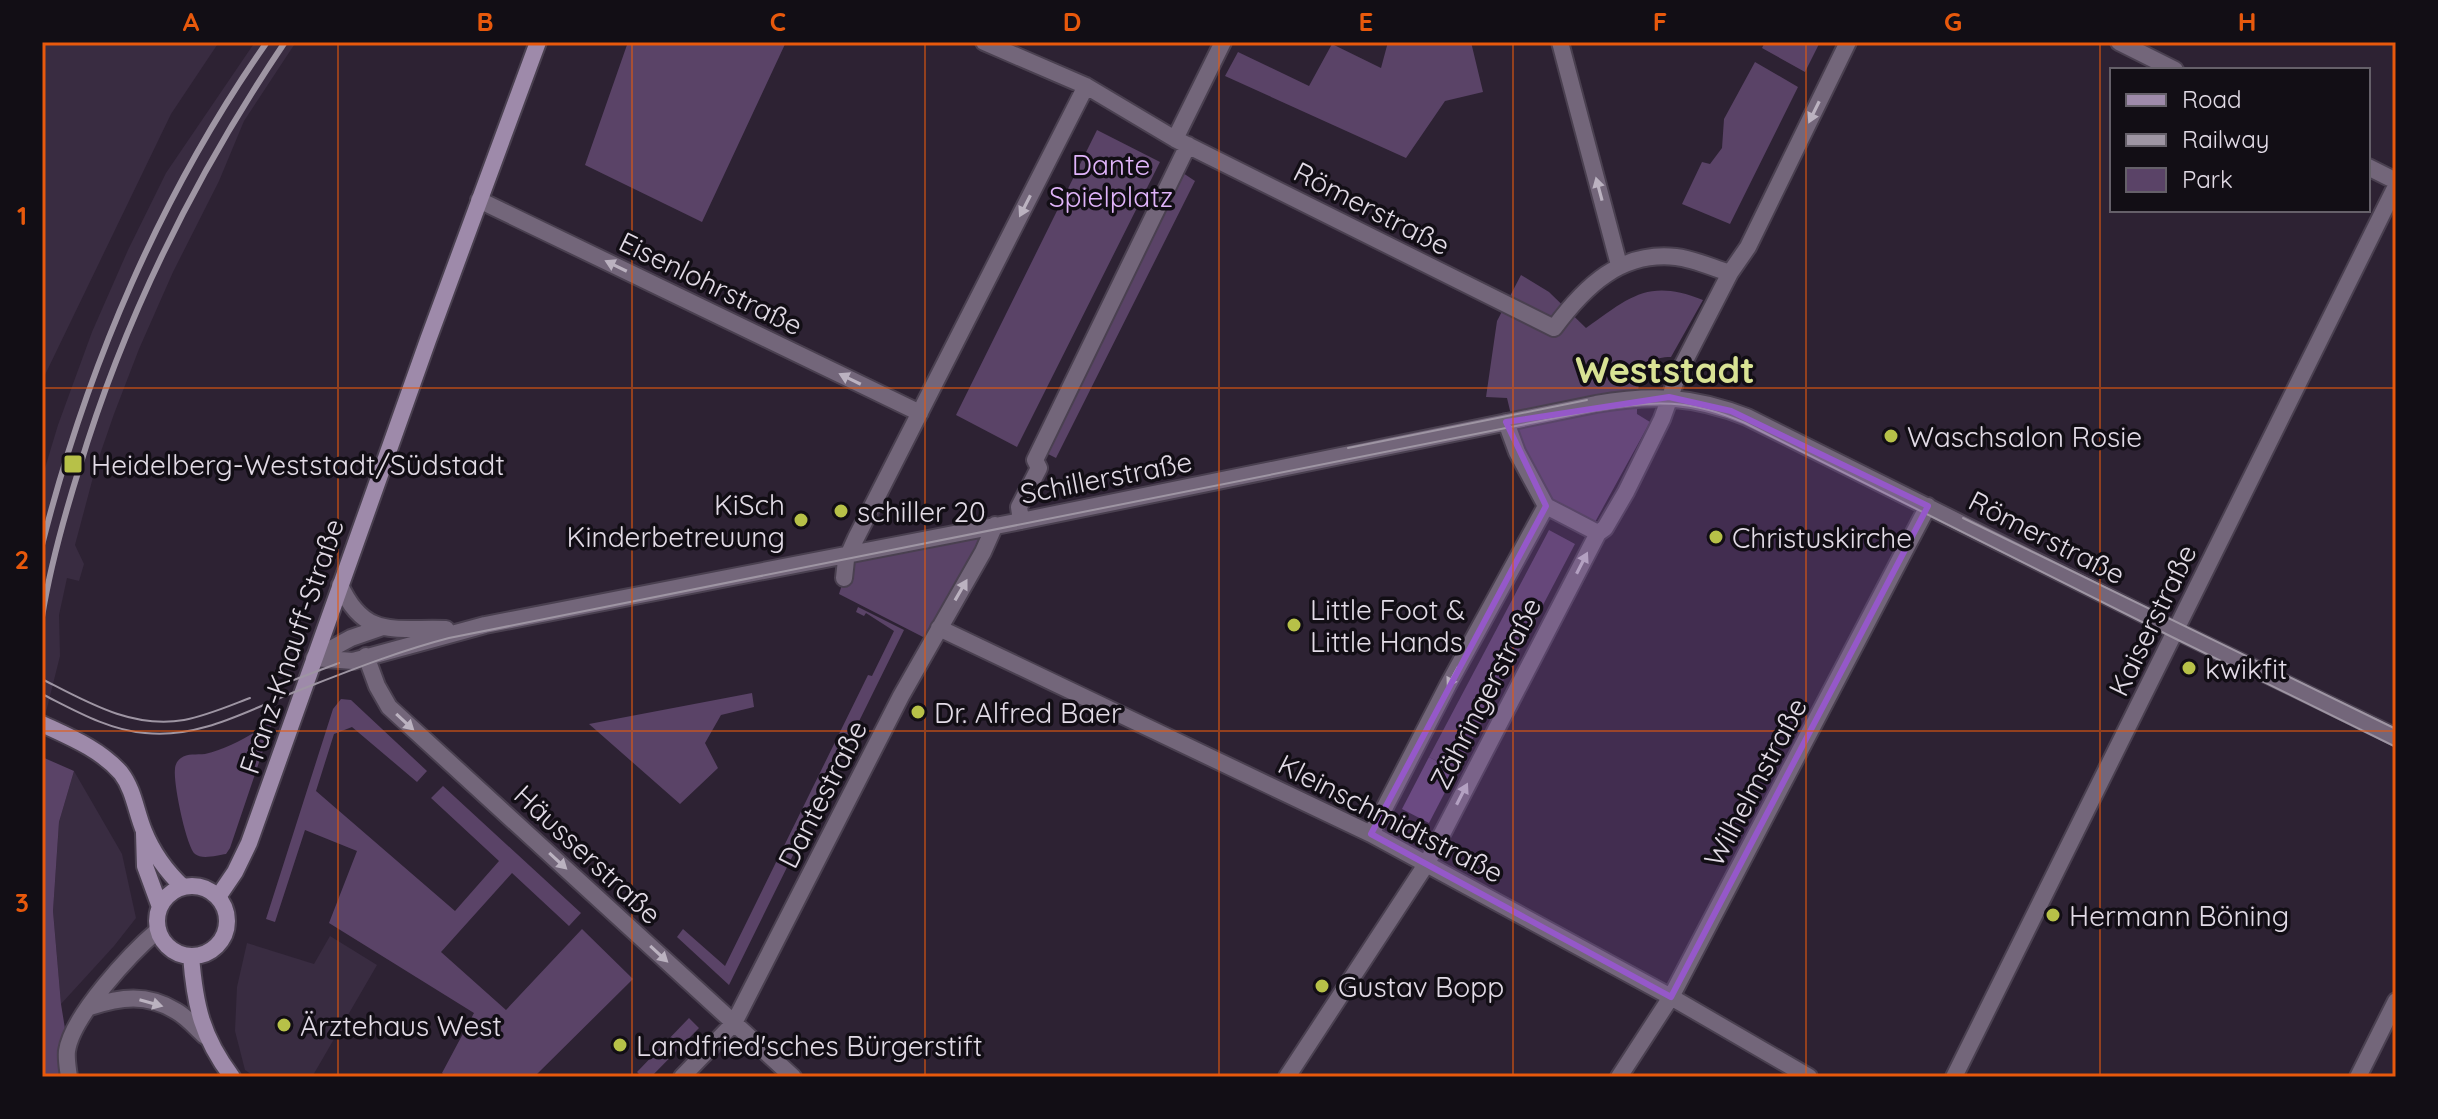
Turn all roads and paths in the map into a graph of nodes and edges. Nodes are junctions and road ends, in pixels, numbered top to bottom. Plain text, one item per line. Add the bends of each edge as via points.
1 (984, 42) edge
2 (1223, 42) edge
3 (1560, 42) edge
4 (1848, 42) edge
5 (2119, 42) edge
6 (536, 44) edge
7 (2171, 68) edge
8 (1086, 86) junction
9 (1182, 142) junction
10 (2370, 168) edge
11 (2396, 183) edge
12 (479, 200) junction
13 (1619, 265) junction
14 (1730, 273) junction
15 (1669, 397) junction
16 (920, 413) junction
17 (1506, 422) junction
18 (1546, 506) junction
19 (1928, 506) junction
20 (1021, 521) junction
21 (995, 525) junction
22 (1598, 533) junction
23 (849, 554) junction
24 (844, 578) dead end
25 (340, 585) junction
26 (380, 628) junction
27 (939, 628) junction
28 (460, 630) junction
29 (2175, 630) junction
30 (366, 656) junction
31 (314, 658) junction
32 (42, 724) edge
33 (2396, 737) edge
34 (144, 831) junction
35 (1371, 834) junction
36 (1427, 863) junction
37 (183, 887) junction
38 (218, 897) junction
39 (160, 907) junction
40 (158, 930) junction
41 (191, 956) junction
42 (1671, 997) junction
43 (2396, 1001) edge
44 (89, 1008) junction
45 (734, 1023) junction
46 (205, 1036) junction
47 (69, 1077) edge
48 (232, 1077) edge
49 (682, 1077) edge
50 (793, 1077) edge
51 (1287, 1077) edge
52 (1619, 1077) edge
53 (1809, 1077) edge
54 (1954, 1077) edge
55 (2358, 1077) edge

1 - 8 street, Römerstraße
2 - 9 street
13 -> 3 street
4 -> 14 street, Zähringerstraße via 1748,247
5 - 7 street
6 - 12 main road, Franz-Knauff-Straße
8 - 9 street, Römerstraße
8 -> 16 street
9 - 13 street, Römerstraße via 1554,328 1589,288
9 - 20 street via 1035,460 1039,468 1019,507
10 - 11 street
11 - 29 street, Kaiserstraße
16 -> 12 street, Eisenlohrstraße
12 - 25 main road, Franz-Knauff-Straße
13 - 14 street, Römerstraße via 1647,257 1678,257
14 - 15 street, Zähringerstraße
15 - 17 street, Schillerstraße via 1617,400
15 - 19 street, Römerstraße via 1747,417
15 - 22 street, Zähringerstraße via 1626,492
16 - 23 street
17 - 18 street
17 - 20 street, Schillerstraße
18 - 22 street
18 -> 35 street, Zähringerstraße
19 - 29 street, Römerstraße
19 - 42 street, Wilhelmstraße
20 - 21 street, Schillerstraße
21 - 23 street, Schillerstraße
27 -> 21 street, Dantestraße
36 -> 22 street, Zähringerstraße
23 - 24 street
23 - 28 street, Schillerstraße
25 - 26 street via 361,617
25 - 31 main road, Franz-Knauff-Straße
26 - 28 street, Schillerstraße
26 - 31 street, Schillerstraße
27 - 35 street, Kleinschmidtstraße
27 - 45 street, Dantestraße
28 - 30 street, Schillerstraße
29 - 33 street, Römerstraße
29 - 54 street, Kaiserstraße
30 - 31 street, Schillerstraße via 353,661
30 -> 45 street, Häusserstraße via 389,707
31 - 38 main road, Franz-Knauff-Straße via 249,843
32 - 34 main road via 98,752 120,772
34 - 37 main road
34 - 39 main road via 145,866
35 - 36 street, Kleinschmidtstraße
36 - 42 street, Kleinschmidtstraße
36 - 51 street, Zähringerstraße
37 - 38 main road via 203,888
37 - 39 main road
38 - 41 main road via 226,912 225,934 209,952
39 - 40 main road
40 - 41 main road via 168,946
40 - 44 street via 133,952
41 - 46 main road
42 - 52 street, Wilhelmstraße
42 - 53 street, Kleinschmidtstraße
43 - 55 street
44 -> 46 street via 116,998 146,999 176,1011
44 - 47 street via 67,1050
45 - 49 street, Dantestraße
45 - 50 street, Häusserstraße
46 - 48 main road

